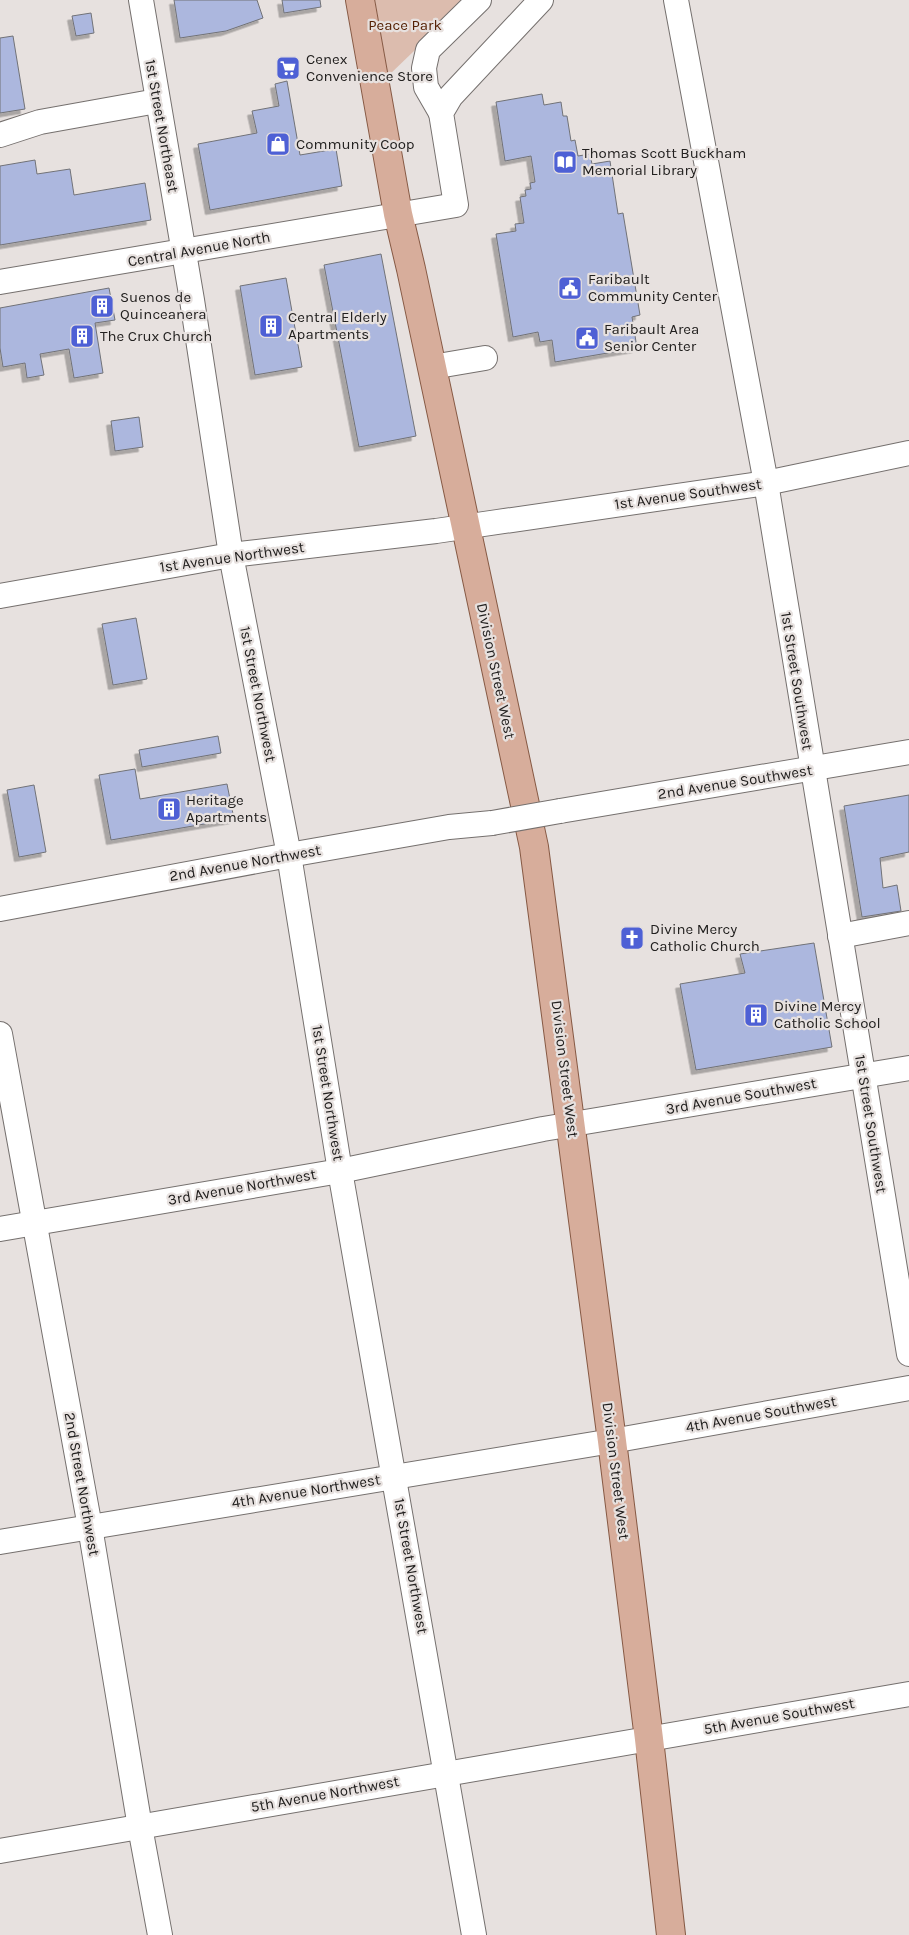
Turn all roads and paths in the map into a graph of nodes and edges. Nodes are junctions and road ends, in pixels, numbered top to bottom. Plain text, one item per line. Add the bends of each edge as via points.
1 (141, 0) edge
2 (360, 0) edge
3 (479, 0) edge
4 (541, 0) edge
5 (676, 0) edge
6 (157, 101) junction
7 (441, 113) junction
8 (0, 135) edge
9 (398, 214) junction
10 (184, 251) junction
11 (0, 282) edge
12 (485, 358) dead end
13 (432, 367) junction
14 (909, 453) edge
15 (766, 483) junction
16 (466, 526) junction
17 (231, 555) junction
18 (0, 596) edge
19 (909, 752) edge
20 (812, 770) junction
21 (492, 823) joint
22 (289, 855) junction
23 (0, 909) edge
24 (909, 923) edge
25 (840, 936) junction
26 (0, 1034) edge
27 (909, 1068) edge
28 (863, 1075) junction
29 (572, 1124) junction
30 (340, 1170) junction
31 (34, 1224) junction
32 (0, 1229) edge
33 (909, 1354) edge
34 (909, 1388) edge
35 (612, 1441) junction
36 (395, 1476) junction
37 (90, 1528) junction
38 (0, 1542) edge
39 (909, 1694) edge
40 (649, 1738) junction
41 (446, 1772) junction
42 (140, 1827) junction
43 (0, 1850) edge
44 (160, 1935) edge
45 (474, 1935) edge
46 (671, 1935) edge

1 - 6 street, 1st Street Northeast
2 - 9 main road, Division Street West
3 - 7 street via 428,50 424,68 426,87
4 - 7 street via 452,96
5 - 15 street, 1st Street Southwest
6 - 8 street via 40,122
6 - 10 street, 1st Street Northeast
7 - 9 street, Central Avenue North via 456,205
9 - 10 street, Central Avenue North
9 - 13 main road, Division Street West
10 - 11 street, Central Avenue North
10 - 17 street, 1st Street Northwest
12 - 13 street
13 - 16 main road, Division Street West
14 - 15 street, 1st Avenue Southwest
15 - 16 street, 1st Avenue Southwest
15 - 20 street, 1st Street Southwest
16 - 17 street, 1st Avenue Northwest
16 - 29 main road, Division Street West via 534,846
17 - 18 street, 1st Avenue Northwest
17 - 22 street, 1st Street Northwest
19 - 20 street, 2nd Avenue Southwest
20 - 21 street, 2nd Avenue Southwest, bridge
20 - 25 street, 1st Street Southwest
21 - 22 street, 2nd Avenue Northwest via 449,827
22 - 23 street, 2nd Avenue Northwest
22 - 30 street, 1st Street Northwest
24 - 25 street
25 - 28 street, 1st Street Southwest
26 - 31 street, 2nd Street Northwest
27 - 28 street, 3rd Avenue Southwest
28 - 29 street, 3rd Avenue Southwest
28 - 33 street, 1st Street Southwest
29 - 30 street, 3rd Avenue Northwest
29 - 35 main road, Division Street West
30 - 31 street, 3rd Avenue Northwest
30 - 36 street, 1st Street Northwest
31 - 32 street, 3rd Avenue Northwest
31 - 37 street, 2nd Street Northwest
34 - 35 street, 4th Avenue Southwest
35 - 36 street, 4th Avenue Northwest
35 - 40 main road, Division Street West
36 - 37 street, 4th Avenue Northwest
36 - 41 street, 1st Street Northwest
37 - 38 street, 4th Avenue Northwest
37 - 42 street, 2nd Street Northwest
39 - 40 street, 5th Avenue Southwest
40 - 41 street, 5th Avenue Northwest
40 - 46 main road, Division Street West
41 - 42 street, 5th Avenue Northwest
41 - 45 street, 1st Street Northwest
42 - 43 street, 5th Avenue Northwest
42 - 44 street, 2nd Street Northwest

